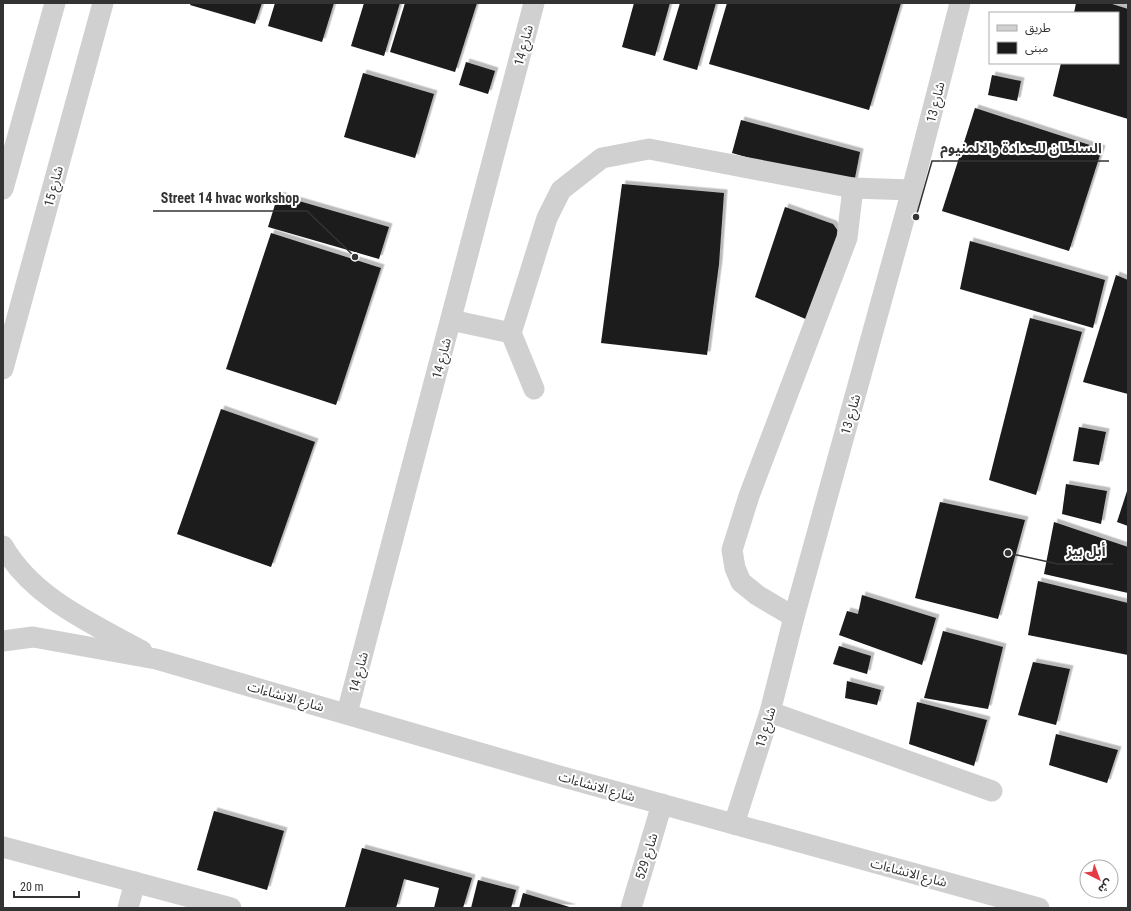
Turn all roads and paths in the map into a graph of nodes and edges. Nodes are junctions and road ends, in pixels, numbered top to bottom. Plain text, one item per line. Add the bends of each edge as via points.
1 (55, 3) edge
2 (103, 3) edge
3 (534, 3) edge
4 (960, 3) edge
5 (853, 188) junction
6 (3, 189) edge
7 (912, 190) junction
8 (451, 320) junction
9 (511, 333) junction
10 (3, 369) edge
11 (534, 389) dead end
12 (3, 546) edge
13 (794, 617) junction
14 (3, 641) edge
15 (156, 659) junction
16 (770, 712) junction
17 (347, 713) junction
18 (992, 792) dead end
19 (662, 804) junction
20 (734, 824) junction
21 (3, 847) edge
22 (135, 882) junction
23 (128, 908) edge
24 (231, 908) edge
25 (631, 908) edge
26 (1039, 908) edge

1 - 6 street
2 - 10 street, شارع 15
3 - 8 street, شارع 14
4 - 7 street, شارع 13
5 - 7 street
5 - 9 street via 649,149 602,158 561,190 547,218
5 - 13 street via 847,238 749,496 732,550 741,582 757,595
7 - 13 street, شارع 13
8 - 9 street
8 - 17 street, شارع 14
9 - 11 street
12 - 15 street, شارع الانشاءات via 19,568 52,599
13 - 16 street, شارع 13
14 - 15 street, شارع الانشاءات via 33,637
15 - 17 street, شارع الانشاءات
16 - 18 street
16 - 20 street, شارع 13
17 - 19 street, شارع الانشاءات
19 - 20 street, شارع الانشاءات
19 - 25 street, شارع 529
20 - 26 street, شارع الانشاءات
21 - 22 street
22 - 23 street
22 - 24 street

